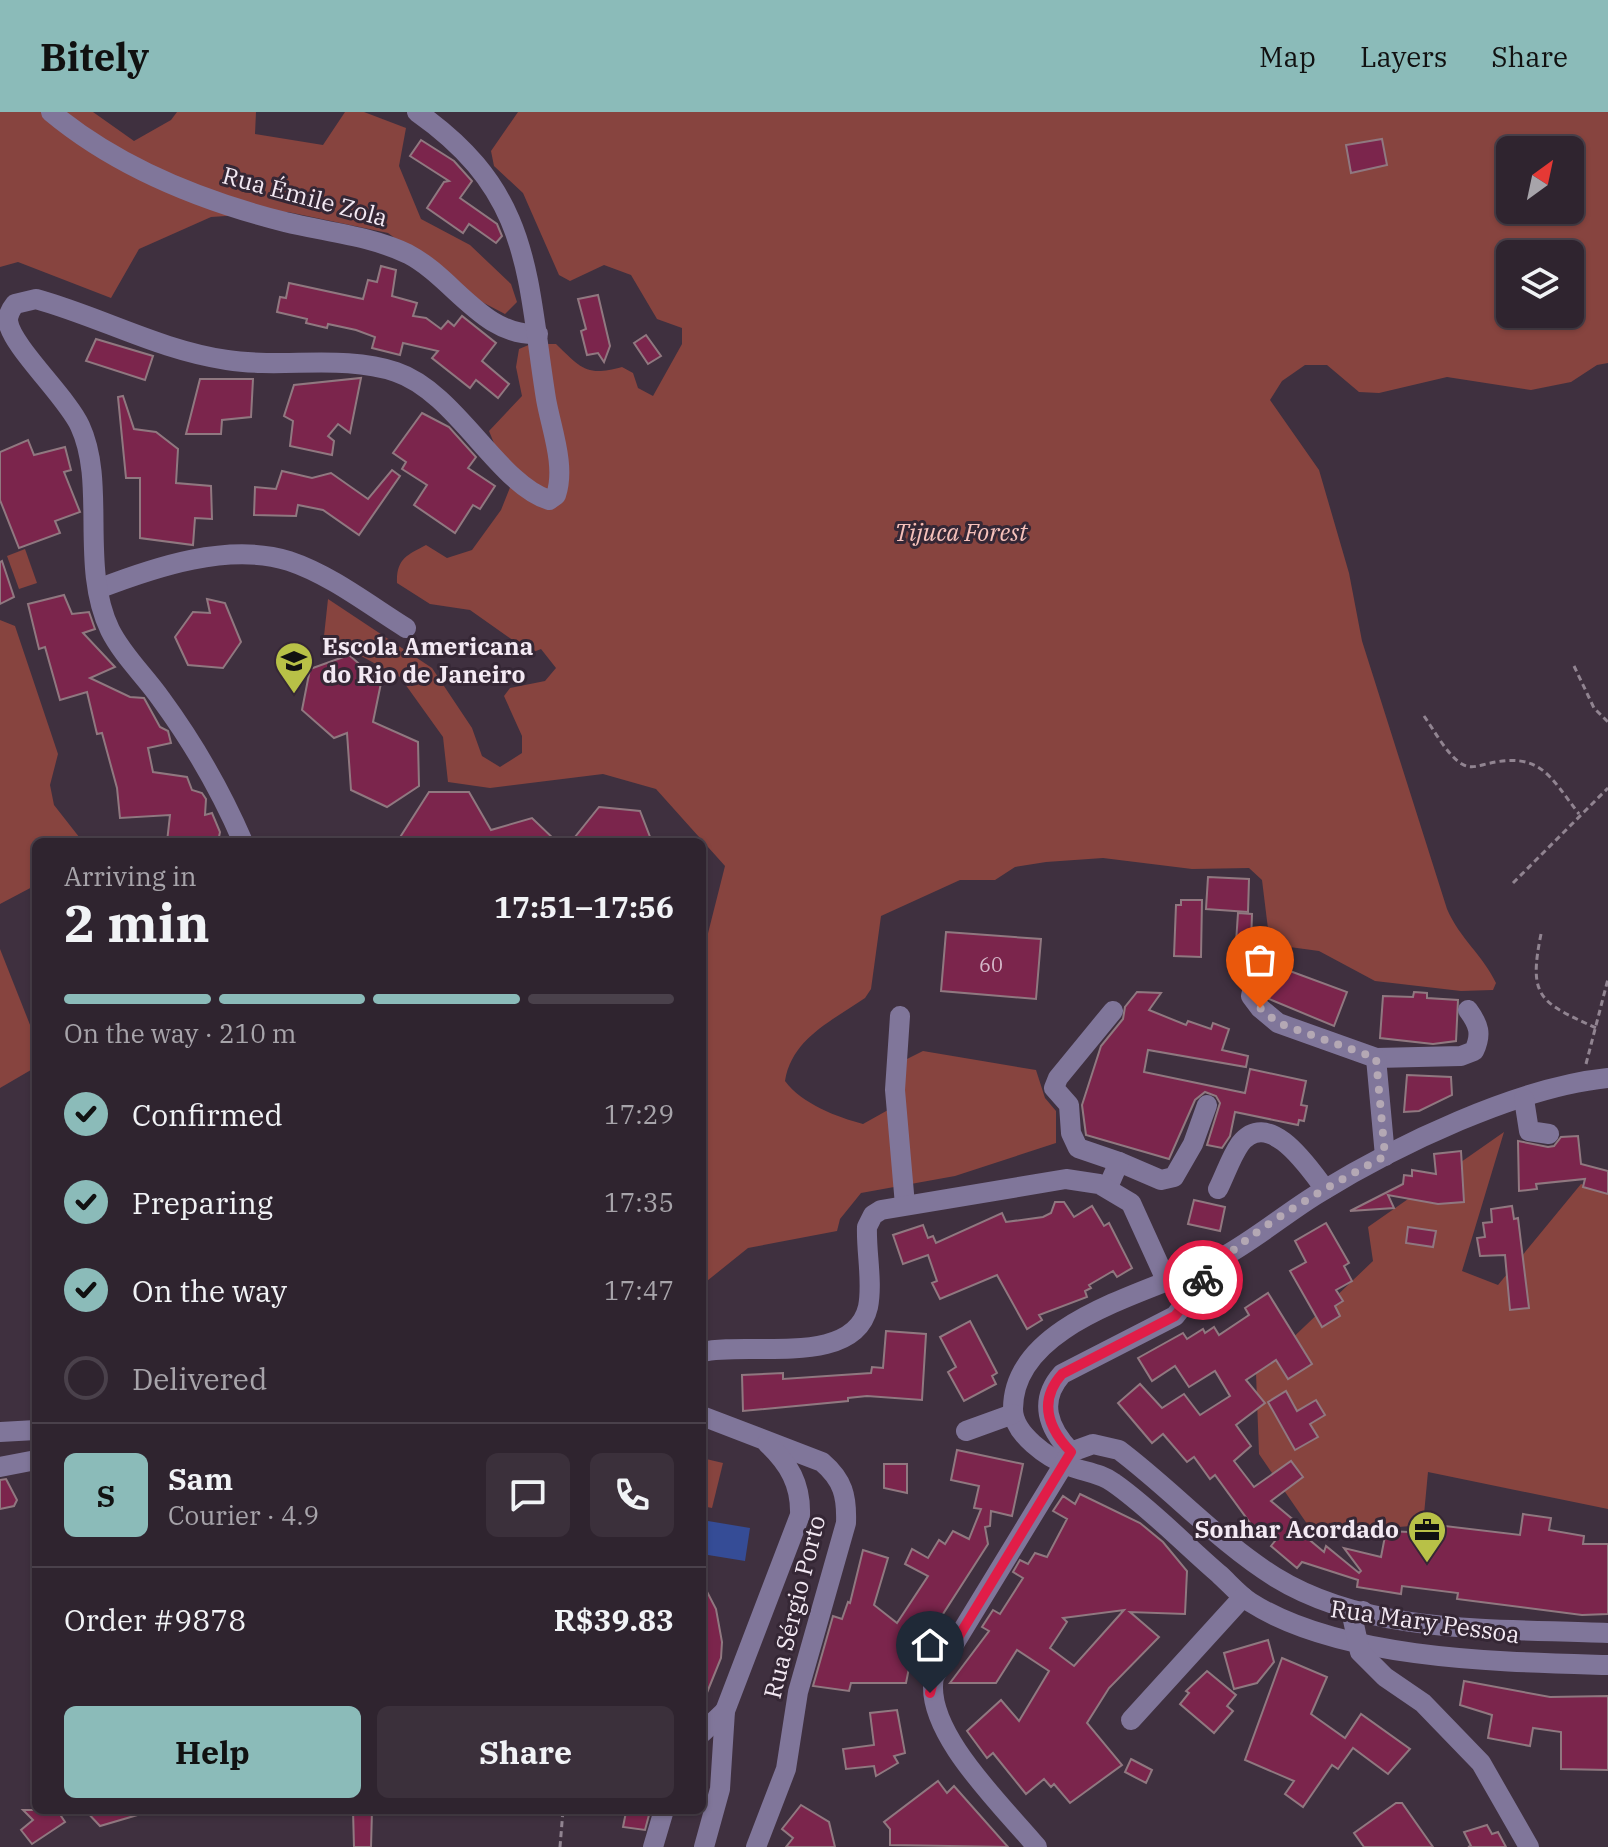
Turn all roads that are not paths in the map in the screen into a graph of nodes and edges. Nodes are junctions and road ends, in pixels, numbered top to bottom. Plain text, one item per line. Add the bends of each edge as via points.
1 (51, 112) edge
2 (417, 112) edge
3 (538, 334) junction
4 (98, 589) junction
5 (406, 628) dead end
6 (241, 838) edge
7 (1266, 970) dead end
8 (1468, 1010) dead end
9 (1113, 1011) dead end
10 (900, 1016) dead end
11 (1376, 1058) junction
12 (1608, 1078) edge
13 (1524, 1099) junction
14 (1207, 1105) dead end
15 (1549, 1134) dead end
16 (1081, 1150) junction
17 (1385, 1156) junction
18 (1119, 1162) junction
19 (1066, 1179) junction
20 (1108, 1187) junction
21 (1218, 1189) dead end
22 (1325, 1189) junction
23 (905, 1205) junction
24 (1220, 1259) junction
25 (1166, 1280) junction
26 (706, 1351) edge
27 (1013, 1414) junction
28 (706, 1417) edge
29 (32, 1430) edge
30 (966, 1431) dead end
31 (0, 1432) edge
32 (758, 1435) junction
33 (1068, 1459) junction
34 (32, 1461) edge
35 (0, 1467) edge
36 (1251, 1561) junction
37 (1277, 1578) junction
38 (1227, 1581) junction
39 (1248, 1600) junction
40 (1335, 1603) junction
41 (1363, 1611) junction
42 (1608, 1633) edge
43 (1325, 1637) junction
44 (1357, 1644) junction
45 (1608, 1665) edge
46 (725, 1711) junction
47 (1131, 1720) dead end
48 (706, 1729) edge
49 (663, 1814) edge
50 (653, 1847) edge
51 (704, 1847) edge
52 (756, 1847) edge
53 (1037, 1847) edge
54 (1529, 1847) edge

1 - 3 street, Rua Émile Zola via 127,164 201,195 401,251 430,265 507,331
2 - 3 street via 465,150 500,194 515,225
3 - 4 street via 559,470 556,495 549,500 513,474 423,386 398,372 371,366 229,361 187,353 36,299 15,304 8,320 18,341 82,430 92,478 91,540
4 - 5 street via 166,565 262,556 323,576
4 - 6 street via 111,632 195,747
7 - 11 street via 1251,996 1278,1023
8 - 11 street via 1479,1025 1474,1051 1461,1056
9 - 16 street via 1055,1084 1069,1105 1071,1133
10 - 23 street via 895,1090
11 - 17 street
12 - 13 street
13 - 15 street via 1529,1131
13 - 17 street
14 - 18 street via 1174,1177 1161,1180
16 - 18 street
16 - 19 street
17 - 22 street
18 - 20 street
19 - 20 street
19 - 23 street
20 - 25 street via 1131,1203
21 - 22 street via 1240,1145 1250,1135 1266,1133 1285,1140
22 - 24 street
23 - 26 street via 873,1215 867,1227 868,1306 852,1334 826,1345
24 - 25 street
24 - 33 street via 1175,1316 1062,1374 1052,1385 1048,1422
25 - 27 street via 1052,1339 1020,1382
27 - 30 street
27 - 33 street via 1031,1442
28 - 32 street, Rua Sérgio Porto
29 - 31 street
32 - 46 street via 794,1476 801,1495 800,1515
32 - 52 street, Rua Sérgio Porto via 822,1462 837,1475 846,1523 798,1692 786,1769
33 - 36 street, Rua Mary Pessoa via 1093,1444 1119,1450
33 - 38 street via 1112,1481
33 - 53 street via 934,1677 930,1693 949,1740
34 - 35 street
36 - 37 street, Rua Mary Pessoa
36 - 38 street via 1246,1576
37 - 39 street via 1261,1583
37 - 40 street, Rua Mary Pessoa
38 - 39 street
39 - 43 street, Rua Mary Pessoa
39 - 47 street
40 - 41 street, Rua Mary Pessoa
40 - 43 street via 1338,1626
41 - 42 street, Rua Mary Pessoa via 1414,1622
41 - 44 street via 1353,1620
43 - 44 street, Rua Mary Pessoa
44 - 45 street, Rua Mary Pessoa via 1514,1662
44 - 54 street via 1481,1763
46 - 48 street
46 - 51 street via 720,1789
49 - 50 street

